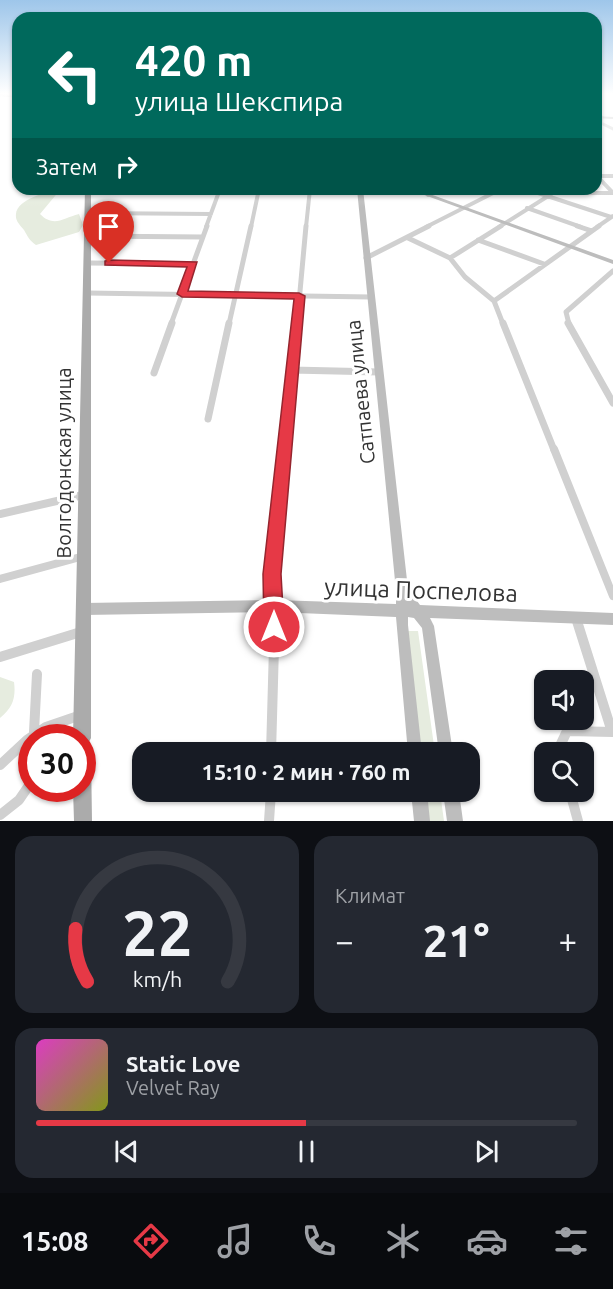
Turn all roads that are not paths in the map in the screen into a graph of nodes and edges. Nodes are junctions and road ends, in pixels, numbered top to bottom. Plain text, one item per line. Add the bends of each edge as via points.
1 (602, 182) edge
2 (613, 193) edge
3 (89, 195) edge
4 (218, 195) edge
5 (258, 195) edge
6 (309, 195) edge
7 (361, 195) edge
8 (428, 195) edge
9 (490, 195) edge
10 (544, 195) edge
11 (547, 196) junction
12 (527, 208) junction
13 (465, 209) junction
14 (88, 213) junction
15 (211, 214) junction
16 (612, 217) edge
17 (504, 223) junction
18 (592, 231) junction
19 (87, 236) junction
20 (203, 237) junction
21 (408, 238) junction
22 (477, 240) junction
23 (572, 247) junction
24 (366, 258) junction
25 (450, 258) junction
26 (613, 262) edge
27 (88, 263) junction
28 (193, 264) junction
29 (544, 264) junction
30 (613, 272) edge
31 (87, 293) junction
32 (182, 294) junction
33 (236, 295) junction
34 (299, 296) junction
35 (370, 297) junction
36 (494, 301) junction
37 (292, 369) junction
38 (379, 372) junction
39 (154, 373) dead end
40 (604, 387) junction
41 (613, 387) edge
42 (613, 403) edge
43 (208, 419) dead end
44 (83, 495) junction
45 (0, 514) edge
46 (85, 556) junction
47 (0, 579) edge
48 (402, 591) junction
49 (613, 596) edge
50 (274, 606) junction
51 (84, 609) junction
52 (401, 611) junction
53 (418, 613) junction
54 (576, 618) junction
55 (613, 619) edge
56 (84, 631) junction
57 (0, 657) edge
58 (37, 674) dead end
59 (82, 715) junction
60 (34, 724) edge
61 (63, 724) edge
62 (82, 724) edge
63 (612, 732) edge
64 (272, 742) edge
65 (414, 742) edge
66 (444, 742) edge
67 (562, 742) edge
68 (18, 748) edge
69 (0, 765) edge
70 (18, 801) edge
71 (83, 802) edge
72 (271, 802) edge
73 (420, 802) edge
74 (452, 802) edge
75 (573, 802) edge
76 (0, 815) edge
77 (83, 821) edge
78 (270, 821) edge
79 (422, 821) edge
80 (455, 821) edge
81 (578, 821) edge

1 - 2 street
3 - 14 main road, Волгодонская улица
4 - 15 street
5 - 33 street
6 - 34 street
7 - 24 street, Сатпаева улица
8 - 13 street
9 - 13 street
10 - 11 street
11 - 12 street
11 - 16 street
12 - 17 street
12 - 18 street
13 - 17 street
13 - 21 street
14 - 15 street
14 - 19 main road, Волгодонская улица
15 - 20 street
16 - 18 street
17 - 22 street
17 - 23 street
18 - 23 street
19 - 20 street
19 - 27 main road, Волгодонская улица
20 - 28 street
21 - 24 street
21 - 25 street
22 - 25 street
22 - 29 street
23 - 26 street
23 - 29 street
24 - 35 street, Сатпаева улица
25 - 36 street via 465,277
27 - 28 street
27 - 31 main road, Волгодонская улица
28 - 32 street
29 - 36 street
30 - 40 street via 566,312 566,320
31 - 32 street
31 - 44 main road, Волгодонская улица
32 - 33 street
32 - 39 street
33 - 34 street
33 - 43 street
34 - 35 street
34 - 37 street
35 - 38 street, Сатпаева улица
36 - 49 street
37 - 38 street
37 - 50 street via 272,574
38 - 48 street, Сатпаева улица
40 - 41 street
40 - 42 street
44 - 45 street
44 - 46 main road, Волгодонская улица
46 - 47 street
46 - 51 main road, Волгодонская улица
48 - 52 street, Сатпаева улица
48 - 53 street
50 - 51 street, улица Поспелова
50 - 52 street, улица Поспелова
50 - 64 street
51 - 56 main road, Волгодонская улица
52 - 53 street, улица Поспелова
52 - 65 street, Сатпаева улица
53 - 54 street, улица Поспелова
53 - 66 street via 428,626
54 - 55 street, улица Поспелова
54 - 63 street
56 - 57 street
56 - 59 main road, Волгодонская улица
58 - 60 street
59 - 61 street
59 - 62 main road, Волгодонская улица
63 - 67 street via 567,731
68 - 69 street
70 - 76 street
71 - 77 main road
72 - 78 street
73 - 79 street
74 - 80 street
75 - 81 street

